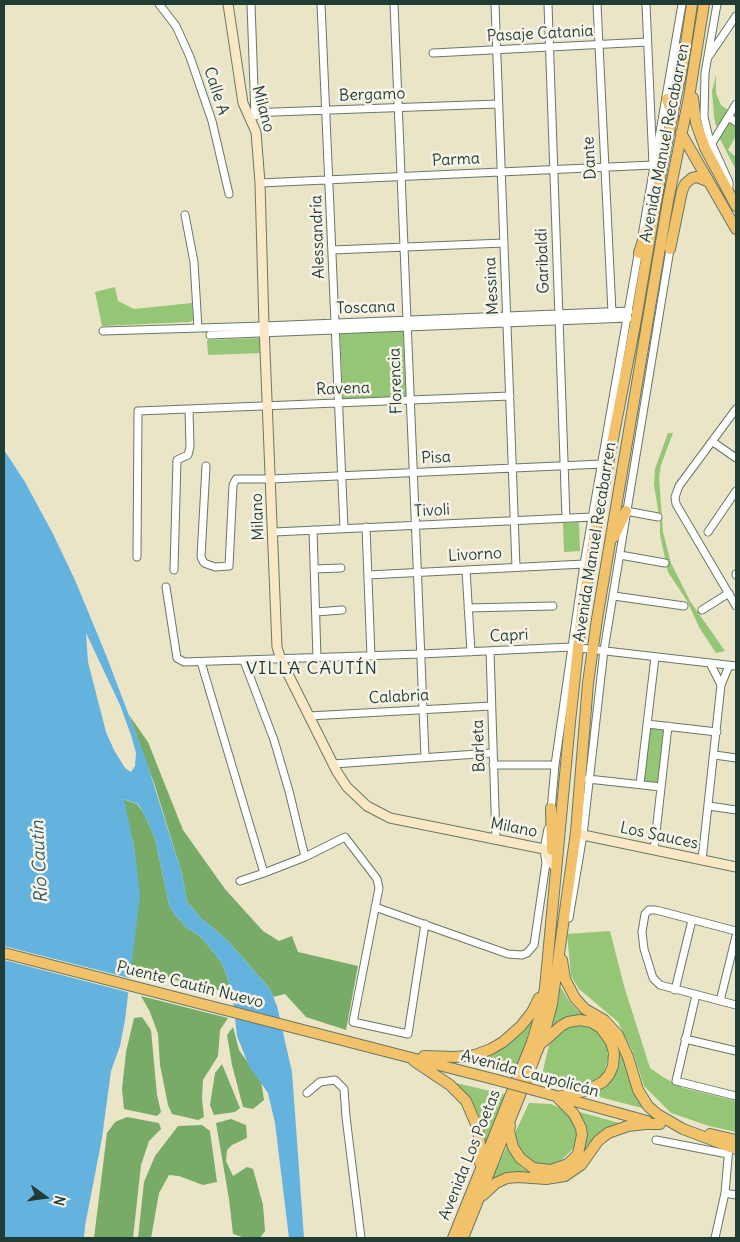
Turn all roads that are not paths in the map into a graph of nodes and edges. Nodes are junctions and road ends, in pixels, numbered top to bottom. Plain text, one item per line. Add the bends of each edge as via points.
1 (159, 4) edge
2 (228, 4) edge
3 (251, 4) edge
4 (321, 4) edge
5 (394, 4) edge
6 (495, 4) edge
7 (548, 4) edge
8 (597, 4) edge
9 (646, 4) edge
10 (682, 4) edge
11 (692, 4) edge
12 (704, 4) edge
13 (717, 4) edge
14 (736, 16) edge
15 (647, 42) junction
16 (599, 45) junction
17 (549, 47) junction
18 (497, 50) junction
19 (434, 54) dead end
20 (707, 58) junction
21 (696, 60) junction
22 (667, 99) junction
23 (498, 104) junction
24 (736, 104) edge
25 (399, 108) junction
26 (326, 110) junction
27 (251, 113) junction
28 (673, 117) junction
29 (728, 117) junction
30 (736, 122) edge
31 (722, 126) junction
32 (702, 131) junction
33 (682, 135) junction
34 (711, 145) junction
35 (653, 165) junction
36 (604, 167) junction
37 (554, 170) junction
38 (501, 172) junction
39 (401, 177) junction
40 (329, 180) junction
41 (709, 182) junction
42 (260, 183) junction
43 (229, 194) dead end
44 (730, 194) junction
45 (668, 201) junction
46 (656, 204) junction
47 (736, 206) edge
48 (185, 215) dead end
49 (736, 229) edge
50 (504, 243) junction
51 (404, 248) junction
52 (670, 249) junction
53 (332, 250) junction
54 (639, 253) junction
55 (612, 312) junction
56 (629, 315) junction
57 (559, 318) junction
58 (507, 320) junction
59 (407, 324) junction
60 (335, 327) junction
61 (198, 328) junction
62 (264, 330) junction
63 (103, 331) dead end
64 (210, 335) dead end
65 (510, 396) junction
66 (410, 400) junction
67 (339, 403) junction
68 (267, 405) junction
69 (189, 409) junction
70 (736, 409) edge
71 (712, 442) junction
72 (736, 458) edge
73 (602, 464) junction
74 (564, 465) junction
75 (206, 466) dead end
76 (513, 468) junction
77 (413, 472) junction
78 (342, 476) junction
79 (271, 479) junction
80 (736, 491) edge
81 (626, 511) junction
82 (658, 517) dead end
83 (566, 518) junction
84 (515, 520) junction
85 (594, 522) junction
86 (416, 525) junction
87 (366, 527) junction
88 (344, 528) junction
89 (313, 530) junction
90 (274, 532) junction
91 (708, 532) dead end
92 (608, 550) junction
93 (620, 555) junction
94 (137, 557) dead end
95 (665, 563) dead end
96 (584, 564) junction
97 (516, 567) junction
98 (341, 568) dead end
99 (314, 569) junction
100 (174, 570) dead end
101 (466, 570) junction
102 (418, 572) junction
103 (368, 575) junction
104 (166, 586) dead end
105 (728, 593) junction
106 (614, 596) junction
107 (553, 606) dead end
108 (684, 606) dead end
109 (736, 606) edge
110 (468, 608) junction
111 (342, 610) dead end
112 (702, 610) dead end
113 (316, 612) junction
114 (574, 647) junction
115 (593, 649) junction
116 (604, 650) junction
117 (490, 651) junction
118 (470, 652) junction
119 (421, 654) junction
120 (371, 656) junction
121 (655, 656) junction
122 (317, 658) junction
123 (281, 660) junction
124 (244, 661) junction
125 (201, 662) junction
126 (710, 663) junction
127 (733, 666) edge
128 (588, 682) junction
129 (721, 685) junction
130 (491, 706) junction
131 (423, 710) junction
132 (309, 716) junction
133 (647, 724) junction
134 (668, 726) junction
135 (717, 732) junction
136 (492, 753) junction
137 (715, 755) junction
138 (425, 757) junction
139 (736, 758) edge
140 (333, 764) junction
141 (493, 765) junction
142 (555, 765) junction
143 (588, 779) junction
144 (640, 784) junction
145 (661, 787) junction
146 (563, 797) junction
147 (709, 806) junction
148 (551, 808) junction
149 (736, 810) edge
150 (579, 834) junction
151 (496, 840) junction
152 (544, 849) junction
153 (654, 850) junction
154 (305, 857) junction
155 (702, 860) junction
156 (553, 865) junction
157 (736, 867) edge
158 (264, 873) junction
159 (240, 881) dead end
160 (554, 886) junction
161 (375, 907) junction
162 (692, 920) junction
163 (425, 924) junction
164 (562, 929) junction
165 (736, 931) edge
166 (736, 936) edge
167 (563, 952) junction
168 (4, 953) edge
169 (546, 973) junction
170 (675, 990) junction
171 (696, 995) junction
172 (720, 1001) junction
173 (736, 1005) edge
174 (686, 1039) junction
175 (540, 1045) junction
176 (370, 1046) joint
177 (736, 1051) edge
178 (405, 1056) junction
179 (525, 1086) junction
180 (307, 1093) dead end
181 (555, 1096) junction
182 (736, 1096) edge
183 (510, 1122) junction
184 (660, 1124) junction
185 (683, 1129) junction
186 (656, 1140) dead end
187 (732, 1147) edge
188 (477, 1178) junction
189 (725, 1193) junction
190 (736, 1195) edge
191 (478, 1202) junction
192 (361, 1238) edge
193 (452, 1238) edge
194 (463, 1238) edge
195 (715, 1238) edge

1 - 43 street, Calle A via 176,26 190,57 212,121
2 - 27 street, Milano via 243,104
3 - 27 street
4 - 26 street, Alessandría
5 - 25 street, Florencia
6 - 18 street, Messina
7 - 17 street, Garibaldi
8 - 16 street, Dante
9 - 15 street
10 - 22 street, Avenida Manuel Recabarren
11 - 28 main road, Avenida Manuel Recabarren
12 - 21 main road, Avenida Manuel Recabarren
13 - 20 street, Avenida Manuel Recabarren
14 - 20 street
15 - 16 street, Pasaje Catania
15 - 35 street
16 - 17 street, Pasaje Catania
16 - 36 street, Dante
17 - 18 street, Pasaje Catania
17 - 37 street, Garibaldi
18 - 19 street, Pasaje Catania
18 - 23 street, Messina
20 - 32 street, Avenida Manuel Recabarren
21 - 32 main road via 693,101
21 - 33 main road, Avenida Manuel Recabarren
22 - 28 main road
22 - 35 street, Avenida Manuel Recabarren
23 - 25 street, Bergamo
23 - 38 street, Messina
24 - 29 street
25 - 26 street, Bergamo
25 - 39 street, Florencia
26 - 27 street, Bergamo
26 - 40 street, Alessandría
27 - 42 street, Milano via 256,132
28 - 33 main road
28 - 46 main road, Avenida Manuel Recabarren
29 - 30 street
29 - 31 street
31 - 32 street
31 - 34 street
32 - 34 street, Avenida Manuel Recabarren
32 - 44 main road via 710,160
33 - 41 main road
33 - 45 main road, Avenida Manuel Recabarren
34 - 44 street, Avenida Manuel Recabarren via 729,182
35 - 36 street, Parma
35 - 54 street, Avenida Manuel Recabarren
36 - 37 street, Parma
36 - 55 street, Dante
37 - 38 street, Parma
37 - 57 street, Garibaldi
38 - 39 street, Parma
38 - 50 street, Messina
39 - 40 street, Parma
39 - 51 street, Florencia
40 - 42 street, Parma
40 - 53 street, Alessandría
41 - 49 main road
41 - 52 main road via 697,177 685,184
42 - 62 street, Milano
44 - 47 main road
45 - 52 main road
45 - 92 main road, Avenida Manuel Recabarren
46 - 54 main road
46 - 85 main road, Avenida Manuel Recabarren via 635,325
48 - 61 street via 194,262
50 - 51 street
50 - 58 street, Messina
51 - 53 street
51 - 59 street, Florencia
52 - 81 street, Avenida Manuel Recabarren
53 - 60 street, Alessandría
54 - 56 street, Avenida Manuel Recabarren
55 - 56 street, Toscana
55 - 57 street, Toscana
56 - 57 street, Toscana
56 - 73 street, Avenida Manuel Recabarren
57 - 58 street, Toscana
57 - 74 street, Garibaldi
58 - 59 street, Toscana
58 - 65 street, Messina
59 - 60 street, Toscana
59 - 66 street, Florencia
60 - 62 street, Toscana
60 - 67 street, Alessandría
61 - 62 street, Toscana
61 - 63 street, Toscana
62 - 64 street, Toscana
62 - 68 street, Milano
65 - 66 street, Ravena
65 - 76 street, Messina
66 - 67 street, Ravena
66 - 77 street, Florencia
67 - 68 street, Ravena
67 - 78 street, Alessandría
68 - 69 street, Ravena
68 - 79 street, Milano
69 - 94 street, Ravena via 138,411
69 - 100 street via 190,447 188,454 177,460
70 - 71 street
71 - 72 street
71 - 105 street via 675,496 676,504
73 - 74 street, Pisa
73 - 85 street, Avenida Manuel Recabarren
74 - 76 street, Pisa
74 - 83 street, Garibaldi
75 - 79 street, Pisa via 202,557 204,563 215,566 230,566 233,484 236,479
76 - 77 street, Pisa
76 - 84 street, Messina
77 - 78 street, Pisa
77 - 86 street, Florencia
78 - 79 street, Pisa
78 - 88 street, Alessandría
79 - 90 street, Milano
80 - 91 street
81 - 82 street
81 - 92 main road
81 - 93 street, Avenida Manuel Recabarren
83 - 84 street, Tivoli
83 - 85 street, Tivoli
84 - 86 street, Tivoli
84 - 97 street, Messina
85 - 96 main road
85 - 114 main road, Avenida Manuel Recabarren
86 - 87 street, Tivoli
86 - 102 street, Florencia
87 - 88 street, Tivoli
87 - 103 street
88 - 89 street, Tivoli
89 - 90 street, Tivoli
89 - 99 street
90 - 123 street, Milano via 277,647
92 - 115 main road, Avenida Manuel Recabarren
93 - 95 street
93 - 106 street, Avenida Manuel Recabarren
96 - 97 street, Livorno
96 - 114 street, Avenida Manuel Recabarren
97 - 101 street, Livorno
98 - 99 street
99 - 113 street
101 - 102 street, Livorno
101 - 110 street
102 - 103 street, Livorno
102 - 119 street, Florencia
103 - 120 street
104 - 125 street, Capri via 177,658 184,662
105 - 109 street
105 - 112 street
106 - 108 street
106 - 116 street, Avenida Manuel Recabarren
107 - 110 street
110 - 118 street
111 - 113 street
113 - 122 street
114 - 115 street, Capri
114 - 117 street, Capri
114 - 128 main road via 583,655 587,665
114 - 142 street, Avenida Manuel Recabarren
114 - 146 main road, Avenida Manuel Recabarren
115 - 116 street, Capri
115 - 128 main road, Avenida Manuel Recabarren
116 - 121 street, Capri
116 - 143 street, Avenida Manuel Recabarren
117 - 118 street, Capri
117 - 130 street, Barleta
118 - 119 street, Capri
119 - 120 street, Capri
119 - 131 street, Florencia
120 - 122 street, Capri
121 - 126 street, Capri
121 - 133 street
122 - 123 street, Capri
123 - 124 street, Capri
123 - 132 street, Milano
124 - 125 street, Capri
124 - 154 street via 274,740
125 - 158 street
126 - 127 street, Capri
126 - 129 street
127 - 129 street
128 - 150 main road, Avenida Manuel Recabarren
129 - 135 street
130 - 131 street, Calabria
130 - 136 street, Barleta
131 - 132 street, Calabria
131 - 138 street, Florencia
132 - 140 street, Milano
133 - 134 street
133 - 144 street
134 - 135 street
134 - 145 street
135 - 137 street
136 - 138 street
136 - 141 street, Barleta
137 - 139 street
137 - 147 street
138 - 140 street
140 - 151 street, Milano via 353,794 382,815
141 - 142 street
141 - 151 street, Barleta
142 - 148 street, Avenida Manuel Recabarren
143 - 144 street
143 - 150 street, Avenida Manuel Recabarren
144 - 145 street
145 - 153 street
146 - 150 main road
146 - 160 main road, Avenida Manuel Recabarren
147 - 149 street
147 - 155 street
148 - 152 street, Avenida Manuel Recabarren
148 - 156 main road
150 - 153 street, Los Sauces
150 - 160 main road via 566,850
150 - 164 main road, Avenida Manuel Recabarren
150 - 167 street, Avenida Manuel Recabarren
151 - 152 street, Milano
152 - 156 street, Milano
152 - 163 street, Avenida Manuel Recabarren via 546,863 532,950 515,955
153 - 155 street, Los Sauces
154 - 158 street
154 - 161 street via 345,837 377,879 379,888
155 - 157 street, Los Sauces
156 - 160 main road
158 - 159 street
160 - 169 main road, Avenida Manuel Recabarren
161 - 163 street
161 - 163 street via 352,1022 408,1034
162 - 165 street
162 - 170 street
162 - 170 street via 656,910 645,914 644,949 653,978 660,985
164 - 167 main road
164 - 175 main road, Avenida Manuel Recabarren via 552,1004
166 - 172 street
167 - 185 main road via 564,973 571,992 585,1009 604,1020 618,1035 642,1098 657,1114
168 - 176 main road, Puente Cautín Nuevo
169 - 178 main road via 531,1015 499,1044 475,1055
169 - 179 main road, Avenida Manuel Recabarren
170 - 171 street
171 - 172 street
171 - 174 street
172 - 173 street
174 - 177 street
174 - 182 street via 676,1081
175 - 179 main road, Avenida Manuel Recabarren
175 - 181 main road via 561,1026 580,1020 601,1028 613,1047 613,1066 603,1082 585,1091
176 - 178 main road, Avenida Caupolicán
178 - 179 main road, Avenida Caupolicán, bridge
178 - 188 main road via 450,1085 466,1102 480,1137
179 - 181 main road, Avenida Caupolicán
179 - 183 main road, Avenida Los Poetas
179 - 188 main road, Avenida Los Poetas
180 - 192 street via 320,1082 335,1080 344,1089
181 - 183 main road via 574,1114 581,1128 578,1154 568,1164 551,1170 533,1168 513,1147
181 - 184 main road, Avenida Caupolicán
183 - 191 main road, Avenida Los Poetas
184 - 185 main road, Avenida Caupolicán
184 - 191 main road via 637,1124 614,1130 598,1141 581,1165 565,1176 552,1179 507,1178 490,1187
185 - 187 main road, Avenida Caupolicán
186 - 187 street
187 - 189 street
188 - 193 main road, Avenida Los Poetas
189 - 190 street
189 - 195 street
191 - 194 main road, Avenida Los Poetas

